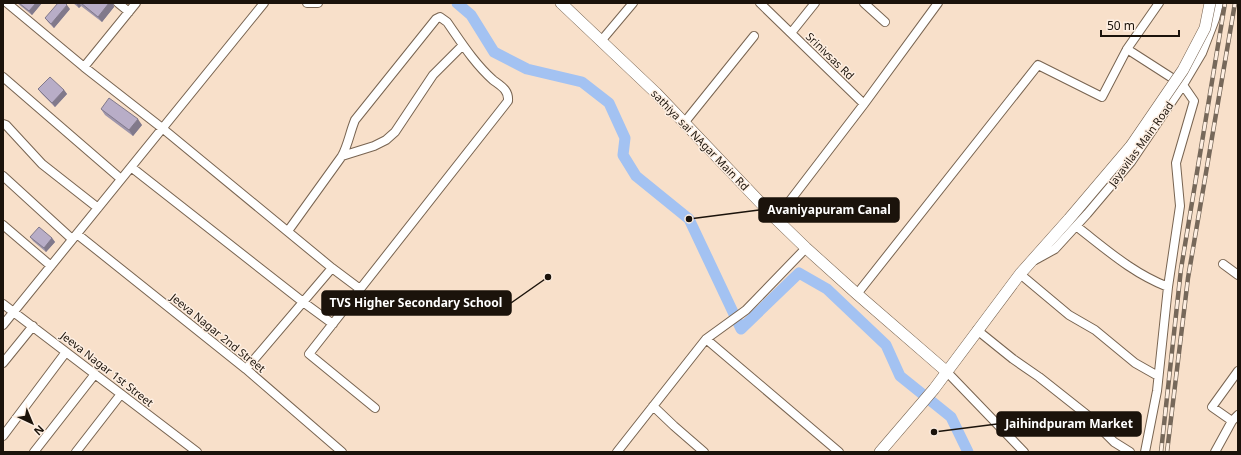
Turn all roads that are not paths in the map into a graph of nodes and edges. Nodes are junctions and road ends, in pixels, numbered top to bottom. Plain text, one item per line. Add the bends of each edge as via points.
1 (7, 3) edge
2 (118, 3) edge
3 (136, 3) edge
4 (264, 3) edge
5 (307, 3) edge
6 (318, 3) edge
7 (560, 3) edge
8 (633, 3) edge
9 (760, 3) edge
10 (815, 3) edge
11 (864, 3) edge
12 (938, 3) edge
13 (1159, 3) edge
14 (1210, 3) edge
15 (1219, 3) edge
16 (129, 12) junction
17 (885, 22) dead end
18 (791, 33) junction
19 (754, 36) dead end
20 (601, 41) junction
21 (463, 45) junction
22 (1127, 49) junction
23 (84, 67) junction
24 (3, 77) edge
25 (1184, 85) junction
26 (864, 104) junction
27 (684, 123) junction
28 (3, 124) edge
29 (162, 128) junction
30 (342, 156) junction
31 (131, 167) junction
32 (3, 176) edge
33 (121, 179) junction
34 (98, 208) junction
35 (776, 219) junction
36 (3, 225) edge
37 (1076, 226) junction
38 (288, 232) junction
39 (75, 237) junction
40 (806, 248) junction
41 (1031, 262) junction
42 (1223, 264) dead end
43 (51, 266) junction
44 (332, 268) junction
45 (1020, 274) junction
46 (1238, 275) edge
47 (1168, 288) junction
48 (360, 289) junction
49 (857, 294) junction
50 (303, 302) junction
51 (3, 304) edge
52 (14, 312) junction
53 (333, 324) junction
54 (3, 325) edge
55 (32, 326) junction
56 (977, 330) junction
57 (706, 339) junction
58 (66, 352) junction
59 (3, 363) edge
60 (246, 369) junction
61 (1238, 371) edge
62 (947, 372) junction
63 (95, 374) junction
64 (1158, 376) junction
65 (121, 394) junction
66 (653, 406) junction
67 (375, 408) dead end
68 (1235, 418) edge
69 (3, 436) edge
70 (34, 452) edge
71 (76, 452) edge
72 (196, 452) edge
73 (342, 452) edge
74 (617, 452) edge
75 (704, 452) edge
76 (839, 452) edge
77 (880, 452) edge
78 (1024, 452) edge
79 (1130, 452) edge
80 (1145, 452) edge
81 (1215, 452) edge

1 - 23 street
2 - 16 street
3 - 16 street
4 - 29 street
5 - 6 street
7 - 20 street, sathiya sai NAgar Main Rd
8 - 20 street
9 - 18 street
10 - 18 street, Srinivsas Rd
11 - 17 street
12 - 26 street
13 - 22 street
14 - 41 street, Jayavilas Main Road, bridge via 1205,28 1183,70 1131,146
15 - 25 street, Jayavilas Main Road via 1202,53
16 - 23 street
18 - 26 street, Srinivsas Rd
19 - 27 street
20 - 27 street, sathiya sai NAgar Main Rd
21 - 30 street via 433,75 395,132 374,146
21 - 30 street via 447,22 440,17 436,19 355,120 348,146
21 - 48 street via 504,88 508,101
22 - 25 street
22 - 49 street via 1102,97 1038,65
23 - 29 street
24 - 33 street
25 - 37 street, Jayavilas Main Road via 1130,162
25 - 47 street via 1194,101 1176,162 1180,206
26 - 35 street
27 - 35 street, sathiya sai NAgar Main Rd
28 - 34 street via 42,164
29 - 31 street
29 - 38 street
30 - 38 street
31 - 33 street
31 - 50 street
32 - 39 street, Jeeva Nagar 2nd Street
33 - 34 street
34 - 39 street
35 - 40 street, sathiya sai NAgar Main Rd
36 - 43 street
37 - 41 street, Jayavilas Main Road via 1055,250
37 - 47 street via 1130,268
38 - 44 street
39 - 43 street
39 - 60 street, Jeeva Nagar 2nd Street
40 - 49 street, sathiya sai NAgar Main Rd
40 - 57 street via 746,310
41 - 45 street, Jayavilas Main Road
42 - 46 street
43 - 52 street
44 - 48 street
44 - 50 street
45 - 56 street, Jayavilas Main Road
45 - 64 street via 1069,315 1095,330 1135,363
47 - 64 street
48 - 53 street
49 - 62 street, sathiya sai NAgar Main Rd
50 - 53 street
50 - 60 street
51 - 52 street, Jeeva Nagar 1st Street
52 - 54 street
52 - 55 street, Jeeva Nagar 1st Street
53 - 67 street via 309,354
55 - 58 street, Jeeva Nagar 1st Street
55 - 59 street
56 - 62 street, Jayavilas Main Road
56 - 79 street via 1087,415 1114,442
57 - 66 street
57 - 76 street
58 - 63 street, Jeeva Nagar 1st Street
58 - 69 street
60 - 73 street, Jeeva Nagar 2nd Street
61 - 68 street via 1212,407
62 - 77 street, Jayavilas Main Road
62 - 78 street
63 - 65 street, Jeeva Nagar 1st Street
63 - 70 street
64 - 80 street
65 - 71 street
65 - 72 street, Jeeva Nagar 1st Street
66 - 74 street
66 - 75 street
68 - 81 street

